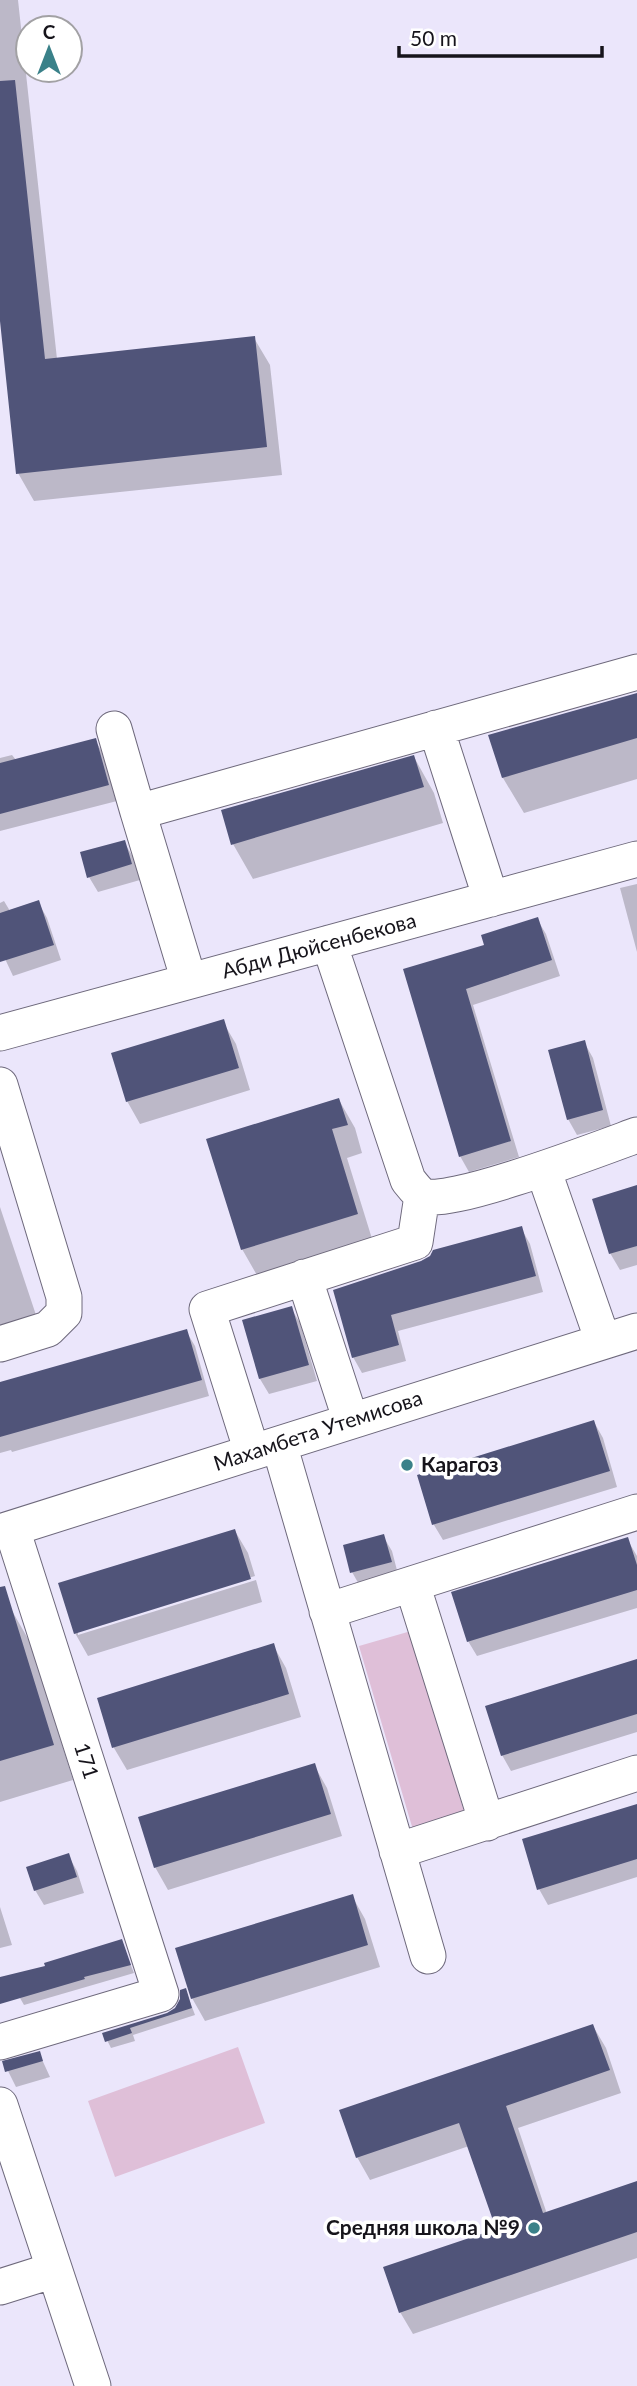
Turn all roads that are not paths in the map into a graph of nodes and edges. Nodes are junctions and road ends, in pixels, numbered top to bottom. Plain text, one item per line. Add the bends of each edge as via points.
1 (637, 672) edge
2 (114, 729) dead end
3 (436, 729) junction
4 (138, 812) junction
5 (637, 859) edge
6 (491, 899) junction
7 (330, 943) junction
8 (189, 981) junction
9 (0, 1032) edge
10 (0, 1086) edge
11 (637, 1135) edge
12 (544, 1169) junction
13 (422, 1196) junction
14 (304, 1277) junction
15 (637, 1331) edge
16 (603, 1341) junction
17 (0, 1344) edge
18 (351, 1421) junction
19 (265, 1448) junction
20 (637, 1512) edge
21 (6, 1530) edge
22 (412, 1584) junction
23 (327, 1611) junction
24 (637, 1773) edge
25 (487, 1823) junction
26 (397, 1851) junction
27 (428, 1956) dead end
28 (0, 2042) edge
29 (0, 2105) edge
30 (8, 2163) edge
31 (54, 2270) junction
32 (0, 2287) edge
33 (93, 2386) edge

1 - 3 street
2 - 4 street
3 - 4 street
3 - 6 street
4 - 8 street
5 - 6 street, Абди Дюйсенбекова
6 - 7 street, Абди Дюйсенбекова
7 - 8 street, Абди Дюйсенбекова
7 - 13 street via 408,1180
8 - 9 street, Абди Дюйсенбекова
10 - 17 street via 64,1297 64,1313 48,1329
11 - 12 street
12 - 13 street via 442,1198
12 - 16 street
13 - 14 street via 415,1242
14 - 18 street
14 - 19 street via 207,1309
15 - 16 street, Махамбета Утемисова
16 - 18 street, Махамбета Утемисова
18 - 19 street, Махамбета Утемисова
19 - 21 street, Махамбета Утемисова
19 - 23 street
20 - 22 street
21 - 28 street, 171 via 161,1994
22 - 23 street
22 - 25 street
23 - 26 street
24 - 25 street
25 - 26 street
26 - 27 street
29 - 30 street
30 - 31 street
31 - 32 street
31 - 33 street

